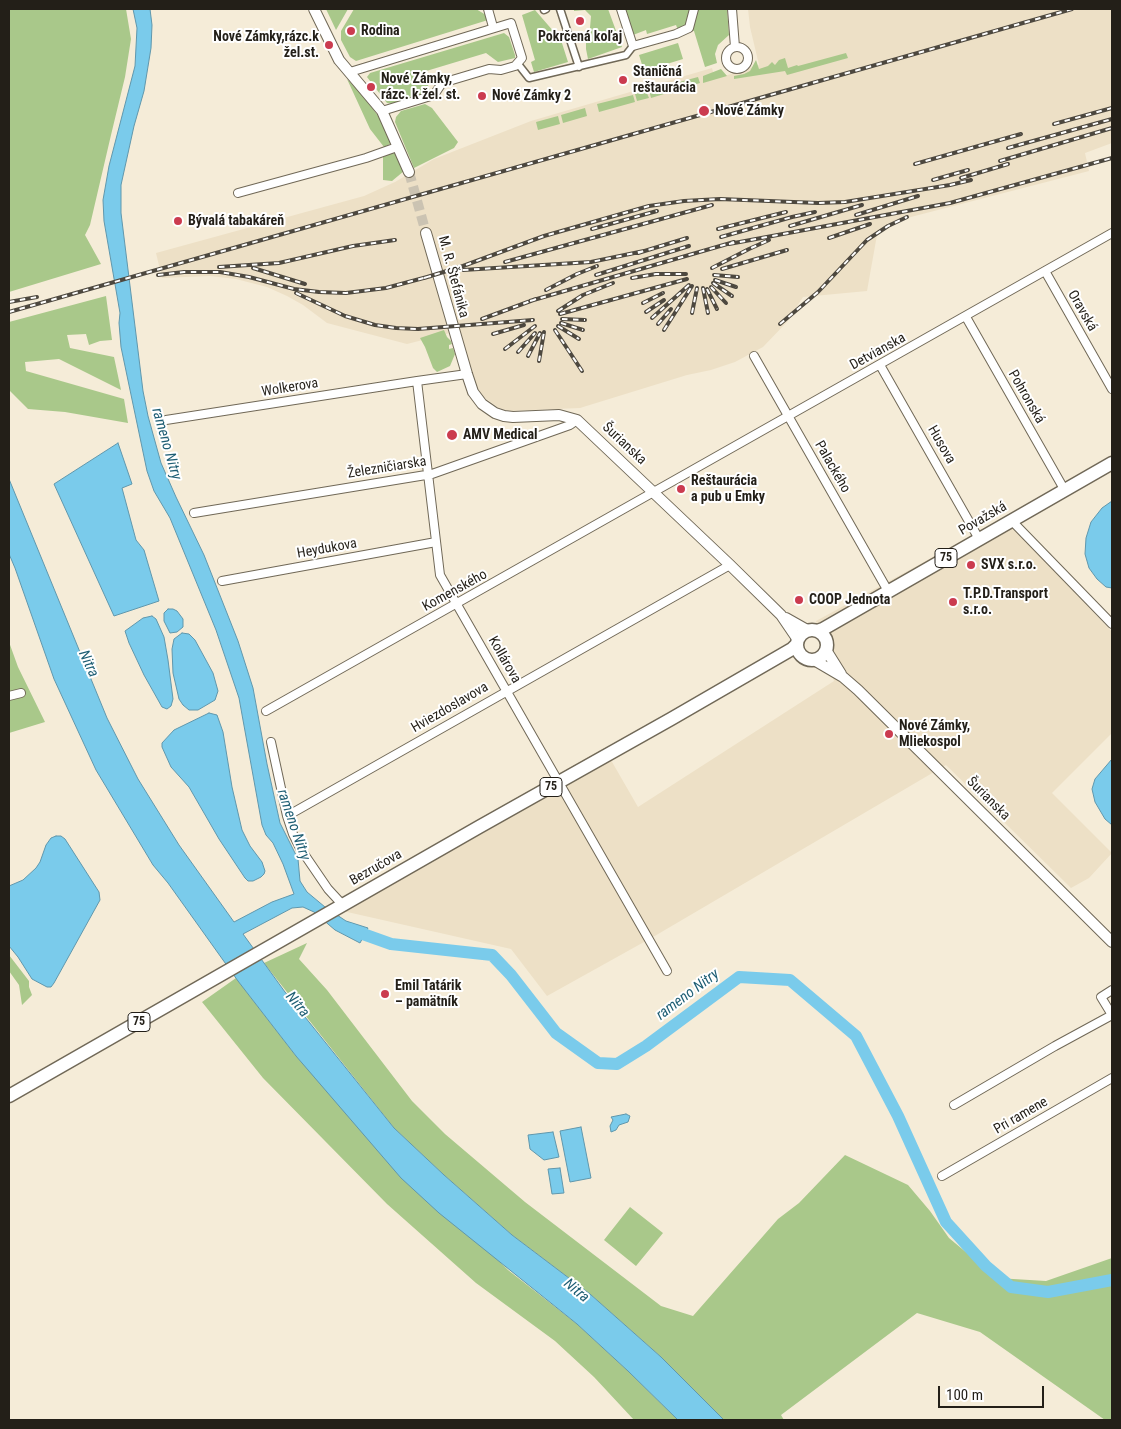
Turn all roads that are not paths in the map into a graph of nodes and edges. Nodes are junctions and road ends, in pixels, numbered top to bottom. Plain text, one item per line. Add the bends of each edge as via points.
1 (314, 9) edge
2 (488, 9) edge
3 (560, 9) edge
4 (621, 9) edge
5 (694, 9) edge
6 (732, 9) edge
7 (493, 27) junction
8 (633, 46) junction
9 (735, 48) dead end
10 (518, 64) junction
11 (578, 67) junction
12 (350, 72) junction
13 (382, 110) junction
14 (397, 146) junction
15 (409, 172) tunnel mouth
16 (238, 192) dead end
17 (426, 233) tunnel mouth
18 (1112, 233) edge
19 (1045, 271) junction
20 (966, 317) junction
21 (754, 356) dead end
22 (880, 364) junction
23 (467, 374) junction
24 (417, 381) junction
25 (1112, 389) edge
26 (788, 416) junction
27 (166, 420) dead end
28 (576, 420) junction
29 (1112, 463) edge
30 (427, 475) junction
31 (1064, 489) junction
32 (655, 492) junction
33 (194, 513) dead end
34 (1011, 520) junction
35 (979, 538) junction
36 (436, 542) junction
37 (730, 565) junction
38 (222, 581) dead end
39 (888, 591) junction
40 (870, 602) junction
41 (458, 604) junction
42 (781, 615) junction
43 (1112, 624) edge
44 (813, 631) junction
45 (798, 642) junction
46 (826, 647) junction
47 (809, 659) junction
48 (759, 668) junction
49 (843, 677) junction
50 (507, 690) junction
51 (21, 693) dead end
52 (9, 696) edge
53 (266, 711) dead end
54 (271, 742) dead end
55 (560, 782) junction
56 (287, 816) junction
57 (339, 905) junction
58 (1112, 942) edge
59 (668, 971) dead end
60 (1112, 990) edge
61 (1112, 1078) edge
62 (9, 1096) edge
63 (954, 1105) dead end
64 (942, 1176) dead end

1 - 12 street via 333,49
2 - 7 street
3 - 11 street
4 - 8 street
5 - 8 street via 689,28
6 - 9 street
7 - 10 street via 511,23 522,58
7 - 12 street
8 - 11 street via 626,55
10 - 11 street via 529,78
10 - 13 street via 442,83 434,95
12 - 13 street
13 - 14 street
14 - 15 street
14 - 16 street via 365,160
17 - 23 street, M. R. Štefánika
18 - 19 street, Detvianska
19 - 20 street, Detvianska
19 - 25 street, Oravská
20 - 22 street, Detvianska
20 - 31 street, Pohronská
21 - 26 street, Palackého
22 - 26 street, Detvianska
22 - 35 street, Husova
23 - 24 street
23 - 28 street via 478,400 498,415 559,415
24 - 27 street, Wolkerova
24 - 30 street, Kollárova
26 - 32 street, Detvianska
26 - 39 street, Palackého
28 - 30 street, Železničiarska via 570,425
28 - 32 street, Šurianska
29 - 31 main road, Považská / 75
30 - 33 street, Železničiarska
30 - 36 street, Kollárova
31 - 34 main road, Považská / 75
32 - 37 street, Šurianska
32 - 41 street, Komenského
34 - 35 main road, Považská / 75
34 - 43 street
35 - 39 main road, Považská / 75 via 957,556
36 - 38 street, Heydukova
36 - 41 street, Kollárova via 440,575
37 - 42 street, Šurianska
37 - 50 street, Hviezdoslavova
39 - 40 main road, Považská / 75
40 - 44 main road, Považská / 75 via 823,629
40 - 46 main road, Považská / 75 via 837,630
41 - 50 street, Kollárova
41 - 53 street, Komenského
42 - 44 street, Šurianska
42 - 45 street, Šurianska
44 - 45 main road, Bezručova / 75 via 802,634
44 - 46 main road via 824,636
45 - 47 main road via 799,652
45 - 48 main road, Bezručova / 75
46 - 47 main road, Bezručova / 75 via 821,657
46 - 49 street, Šurianska
47 - 48 main road, Bezručova / 75
47 - 49 street, Šurianska
48 - 55 main road, Bezručova / 75
49 - 58 street, Šurianska
50 - 55 street, Kollárova
50 - 56 street, Hviezdoslavova
51 - 52 street
54 - 56 street
55 - 57 main road, Bezručova / 75
55 - 59 street, Kollárova
56 - 57 street via 300,848
57 - 62 main road, Bezručova / 75
60 - 63 street via 1101,997 1112,1015
61 - 64 street, Pri ramene

